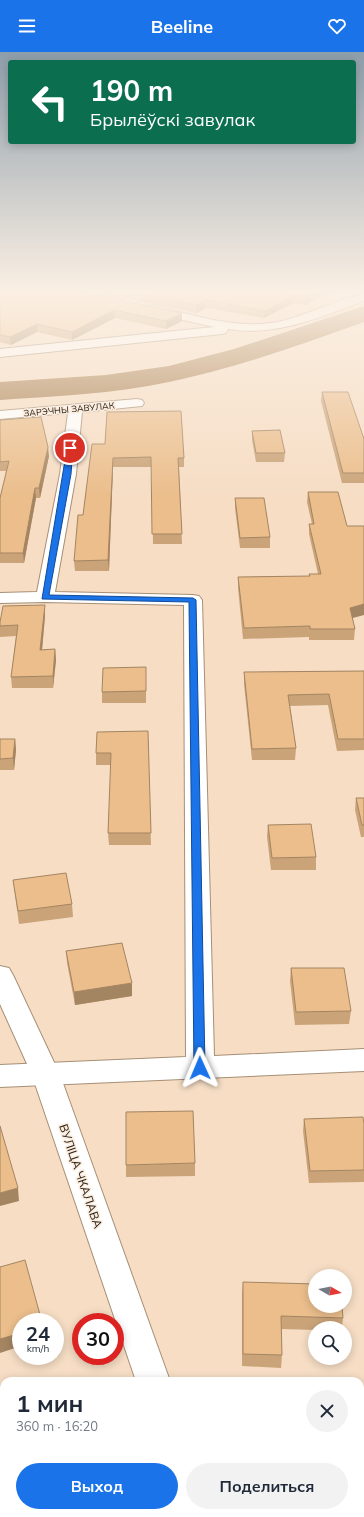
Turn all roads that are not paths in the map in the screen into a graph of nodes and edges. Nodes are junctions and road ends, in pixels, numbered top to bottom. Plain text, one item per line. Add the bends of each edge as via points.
1 (137, 403) dead end
2 (75, 410) junction
3 (0, 415) edge
4 (45, 597) junction
5 (0, 598) edge
6 (0, 975) edge
7 (364, 1060) edge
8 (200, 1068) junction
9 (46, 1075) junction
10 (0, 1076) edge
11 (152, 1377) edge

1 - 2 street, ЗАРЭЧНЫ ЗАВУЛАК
2 - 3 street, ЗАРЭЧНЫ ЗАВУЛАК
2 - 4 street via 68,474
4 - 5 street
4 - 8 street via 193,600
6 - 9 street, ВУЛІЦА ЧКАЛАВА
7 - 8 street
8 - 9 street
9 - 10 street
9 - 11 street, ВУЛІЦА ЧКАЛАВА

